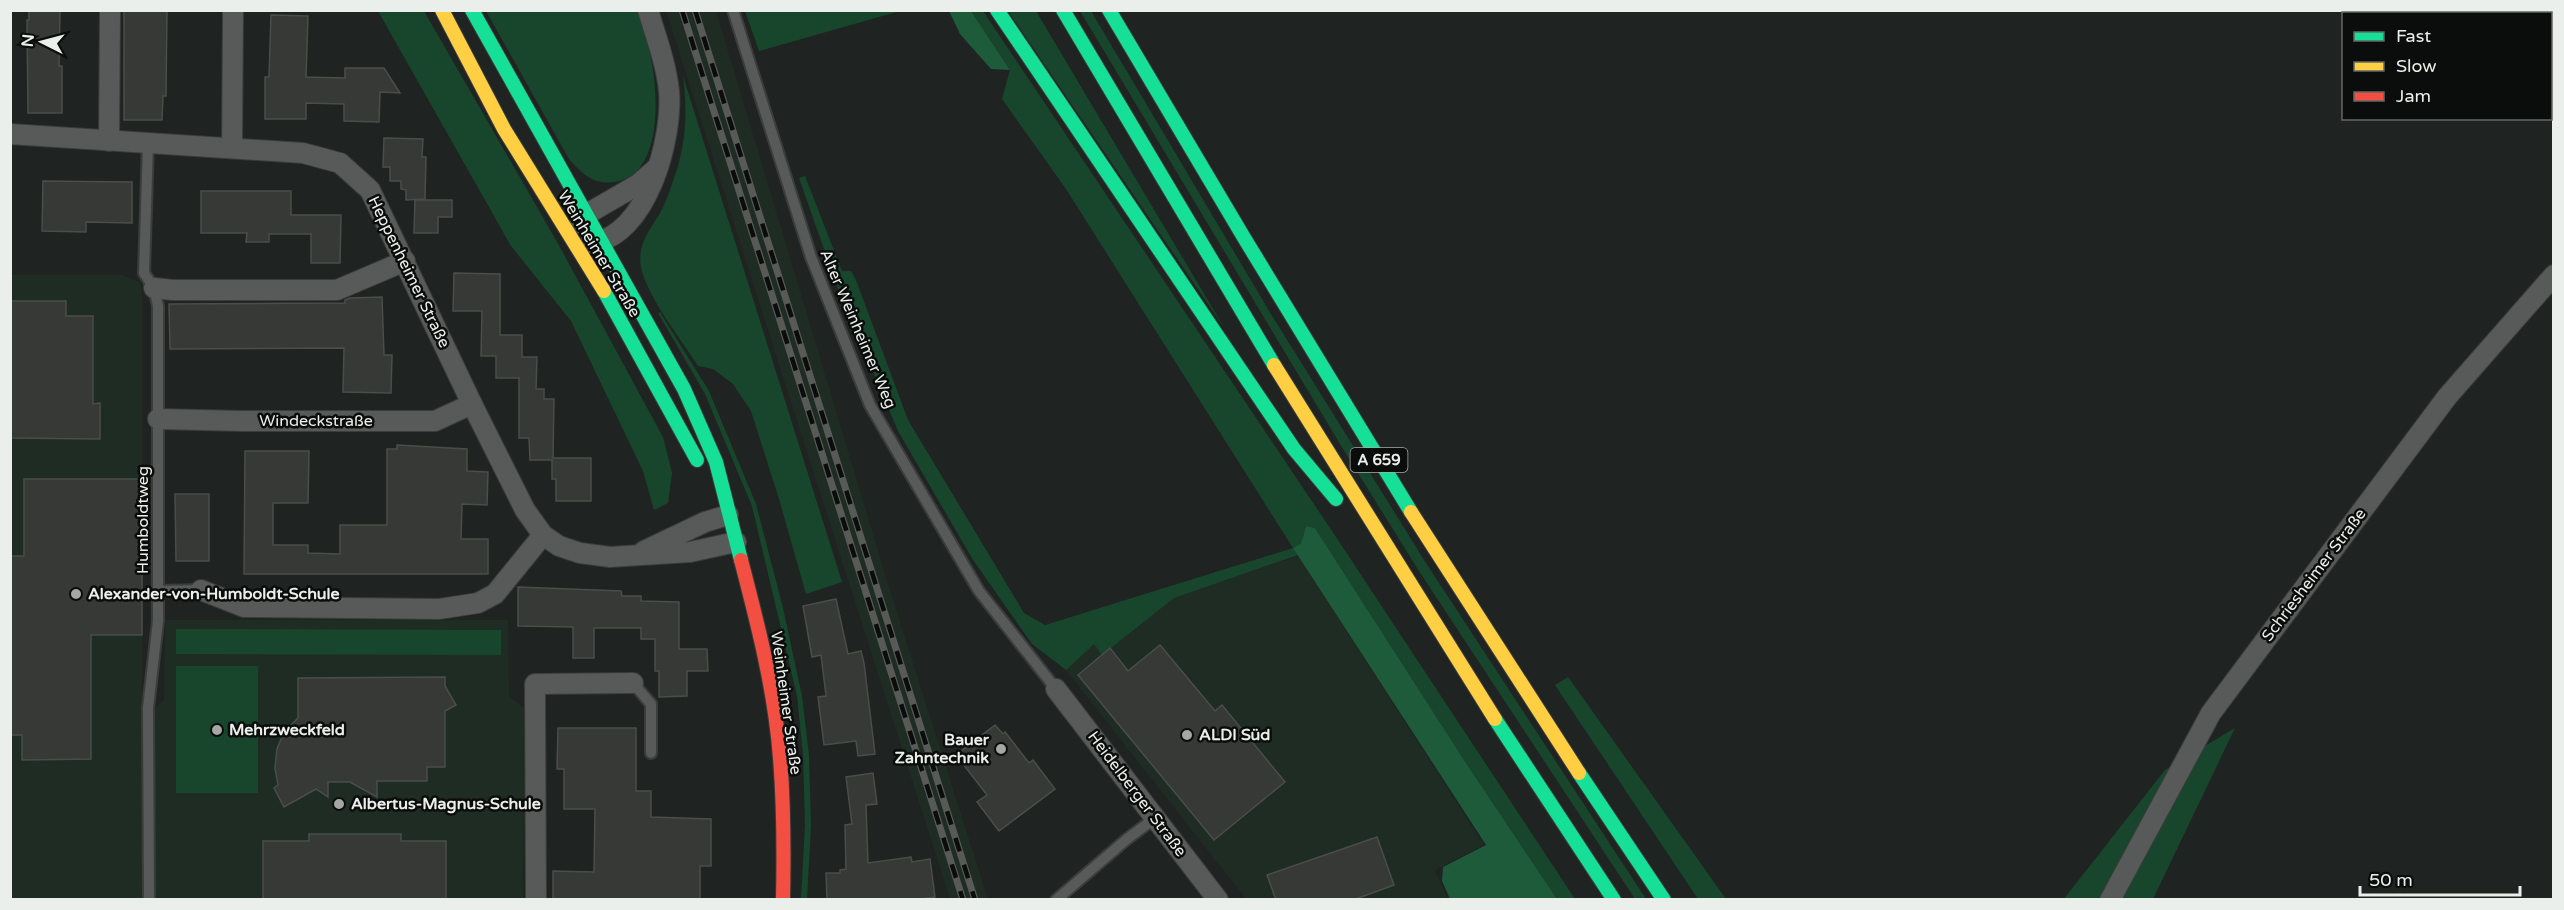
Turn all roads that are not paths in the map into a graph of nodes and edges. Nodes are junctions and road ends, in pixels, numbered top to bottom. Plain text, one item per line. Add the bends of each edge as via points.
1 (110, 10) edge
2 (233, 10) edge
3 (442, 10) edge
4 (472, 10) edge
5 (648, 10) edge
6 (733, 10) edge
7 (997, 10) edge
8 (1063, 10) edge
9 (1109, 10) edge
10 (10, 134) edge
11 (109, 141) junction
12 (148, 143) junction
13 (232, 148) junction
14 (658, 168) junction
15 (587, 214) junction
16 (571, 240) junction
17 (602, 242) junction
18 (405, 261) junction
19 (2553, 274) edge
20 (154, 288) junction
21 (472, 404) junction
22 (158, 418) junction
23 (728, 515) junction
24 (543, 535) junction
25 (736, 542) junction
26 (634, 556) junction
27 (1408, 585) junction
28 (201, 590) joint
29 (158, 591) junction
30 (633, 683) joint
31 (1056, 689) joint
32 (651, 753) dead end
33 (1155, 818) junction
34 (149, 899) edge
35 (536, 900) edge
36 (783, 900) edge
37 (1056, 900) edge
38 (1218, 900) edge
39 (1614, 900) edge
40 (1664, 900) edge
41 (2110, 900) edge

1 - 11 street
2 - 13 street
3 - 16 main road, Weinheimer Straße via 504,129
4 - 15 main road, Weinheimer Straße
5 - 14 street via 669,92 668,130
6 - 31 lane, Alter Weinheimer Weg via 811,256 870,405 979,591
7 - 27 main road via 1294,449
8 - 27 main road, A 659
9 - 40 main road, A 659 via 1441,560
10 - 11 street, Heppenheimer Straße
11 - 12 street, Heppenheimer Straße
12 - 13 street, Heppenheimer Straße
12 - 20 lane, Humboldtweg via 144,273
13 - 18 street, Heppenheimer Straße via 303,153 340,163 370,190
14 - 15 street
14 - 17 street via 632,218
15 - 16 street
15 - 17 main road, Weinheimer Straße
16 - 17 street
16 - 23 main road, Weinheimer Straße via 608,297
17 - 23 main road, Weinheimer Straße via 702,428 716,462
18 - 20 street via 337,290
18 - 21 street, Heppenheimer Straße
19 - 41 street, Schriesheimer Straße via 2447,397 2211,713
20 - 22 lane, Humboldtweg via 158,306
21 - 22 street, Windeckstraße via 435,421 243,422
21 - 24 street, Heppenheimer Straße via 525,510
22 - 29 lane, Humboldtweg
23 - 25 main road, Weinheimer Straße
23 - 26 street, Heppenheimer Straße
24 - 26 street, Heppenheimer Straße via 580,553
24 - 28 street via 495,594 478,603 439,609 244,607
25 - 26 street, Heppenheimer Straße via 690,552
25 - 36 main road, Weinheimer Straße via 759,630 780,756
27 - 39 main road, A 659
28 - 29 lane
29 - 34 lane, Humboldtweg via 148,708
30 - 32 lane via 651,704
30 - 35 street via 535,684
31 - 33 street, Heidelberger Straße
33 - 37 lane
33 - 38 street, Heidelberger Straße

